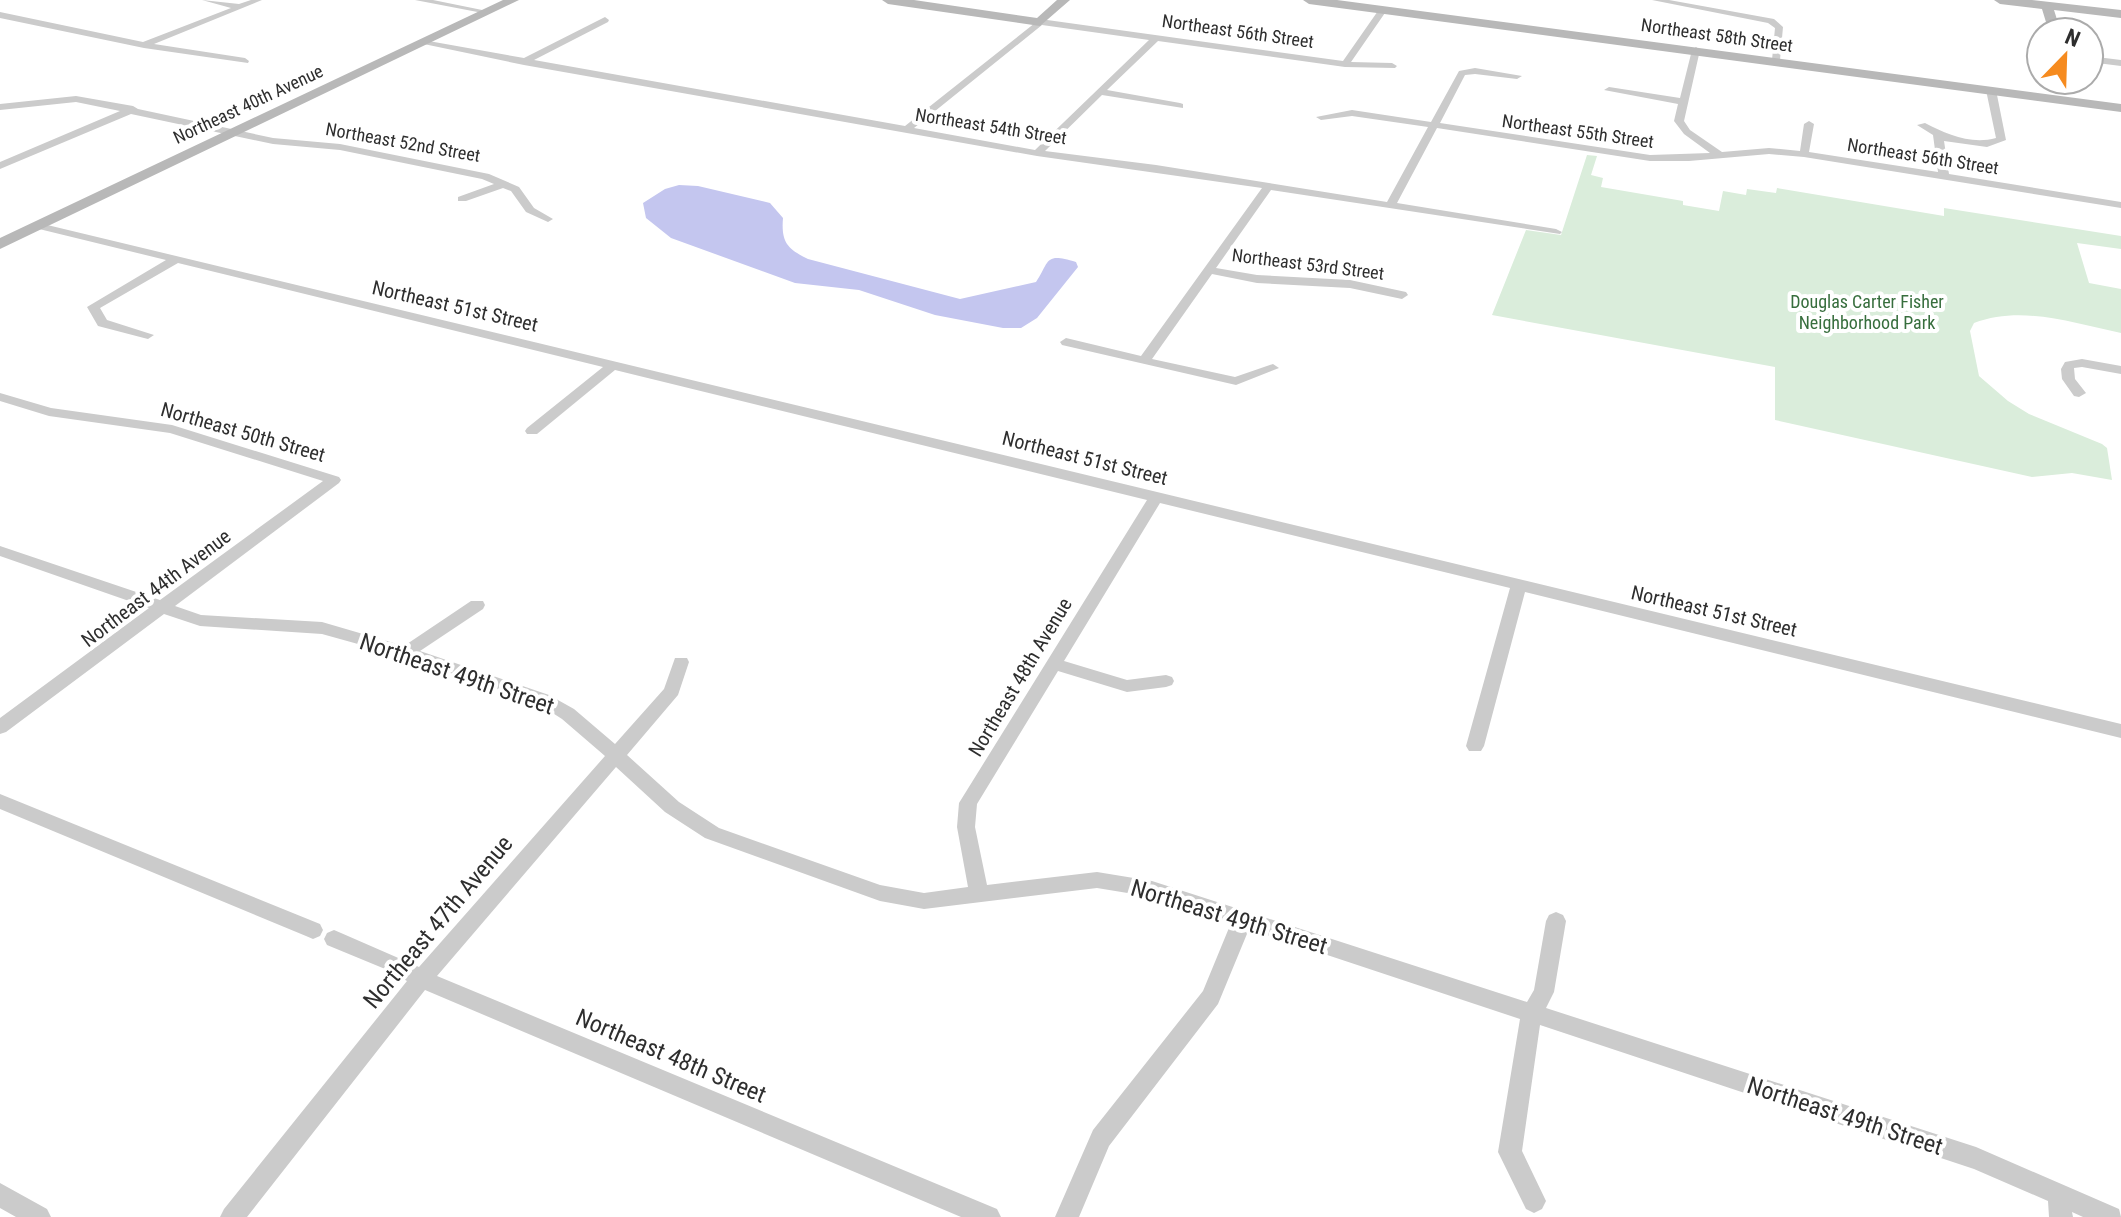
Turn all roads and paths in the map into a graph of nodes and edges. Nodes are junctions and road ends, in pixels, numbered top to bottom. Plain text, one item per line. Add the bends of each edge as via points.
1 (206, 0) edge
2 (258, 0) edge
3 (419, 0) edge
4 (513, 0) edge
5 (888, 0) edge
6 (1064, 0) edge
7 (1309, 0) edge
8 (1656, 0) edge
9 (2000, 0) edge
10 (2046, 3) edge
11 (241, 7) junction
12 (1383, 10) junction
13 (488, 12) junction
14 (2121, 14) edge
15 (0, 15) edge
16 (605, 20) dead end
17 (1040, 22) junction
18 (1156, 38) junction
19 (423, 43) junction
20 (144, 45) junction
21 (1696, 50) junction
22 (1776, 60) junction
23 (245, 61) dead end
24 (524, 62) junction
25 (1345, 64) junction
26 (1392, 66) dead end
27 (1517, 76) dead end
28 (1609, 90) dead end
29 (1991, 90) junction
30 (1100, 92) junction
31 (1685, 102) junction
32 (1180, 106) dead end
33 (0, 107) edge
34 (2121, 108) edge
35 (133, 109) junction
36 (1321, 117) dead end
37 (1809, 124) dead end
38 (1433, 125) junction
39 (1922, 125) dead end
40 (906, 130) junction
41 (237, 132) junction
42 (1938, 137) junction
43 (1037, 153) junction
44 (1804, 154) junction
45 (1719, 155) junction
46 (0, 166) edge
47 (1944, 177) junction
48 (506, 183) junction
49 (1268, 187) junction
50 (462, 199) dead end
51 (2121, 205) edge
52 (1390, 206) junction
53 (548, 219) dead end
54 (39, 226) junction
55 (1556, 232) dead end
56 (0, 244) edge
57 (175, 260) junction
58 (1210, 270) junction
59 (1402, 295) dead end
60 (148, 335) dead end
61 (1066, 342) dead end
62 (1144, 361) junction
63 (613, 365) junction
64 (1273, 368) dead end
65 (2121, 370) edge
66 (2079, 393) dead end
67 (0, 397) edge
68 (532, 431) dead end
69 (334, 480) joint
70 (1157, 496) junction
71 (0, 551) edge
72 (1519, 585) junction
73 (477, 605) dead end
74 (164, 608) junction
75 (406, 652) junction
76 (681, 662) dead end
77 (1053, 664) junction
78 (1166, 681) dead end
79 (0, 727) edge
80 (2121, 731) edge
81 (1475, 746) dead end
82 (616, 757) junction
83 (0, 801) edge
84 (979, 893) junction
85 (1244, 917) junction
86 (1556, 921) dead end
87 (313, 930) dead end
88 (334, 939) dead end
89 (421, 979) junction
90 (1531, 1015) junction
91 (0, 1195) edge
92 (1534, 1201) dead end
93 (2060, 1207) edge
94 (39, 1217) edge
95 (232, 1217) edge
96 (989, 1217) edge
97 (1067, 1217) edge
98 (2111, 1217) edge

1 - 11 street
2 - 11 street
3 - 13 street
4 - 13 street, Northeast 40th Avenue
5 - 17 street, Northeast 56th Street
6 - 17 street
7 - 12 street, Northeast 58th Street
8 - 22 street via 1771,21 1779,27
9 - 10 street
10 - 14 street
11 - 20 street
12 - 21 street, Northeast 58th Street
12 - 25 street
13 - 19 street, Northeast 40th Avenue
15 - 20 street
16 - 24 street
17 - 18 street, Northeast 56th Street
17 - 40 street
18 - 25 street, Northeast 56th Street
18 - 30 street
19 - 24 street, Northeast 54th Street
19 - 41 street, Northeast 40th Avenue
20 - 23 street
21 - 22 street, Northeast 58th Street
21 - 31 street
22 - 29 street, Northeast 58th Street
24 - 40 street, Northeast 54th Street
25 - 26 street, Northeast 56th Street
27 - 38 street via 1466,71
28 - 31 street
29 - 34 street, Northeast 58th Street via 2077,96
29 - 42 street via 2001,140
30 - 32 street
30 - 43 street
31 - 45 street via 1681,125
33 - 35 street, Northeast 52nd Street via 76,99
35 - 41 street, Northeast 52nd Street
35 - 46 street
36 - 38 street, Northeast 55th Street via 1352,113
37 - 44 street
38 - 45 street, Northeast 55th Street via 1650,158
38 - 52 street
39 - 42 street
40 - 43 street, Northeast 54th Street
41 - 48 street, Northeast 52nd Street via 340,147
41 - 54 street, Northeast 40th Avenue
42 - 47 street
43 - 49 street, Northeast 54th Street
44 - 45 street, Northeast 56th Street
44 - 47 street, Northeast 56th Street
47 - 51 street, Northeast 56th Street
48 - 50 street
48 - 53 street via 530,210
49 - 52 street, Northeast 54th Street
49 - 58 street
52 - 55 street, Northeast 54th Street
54 - 56 street, Northeast 40th Avenue
54 - 57 street, Northeast 51st Street
57 - 60 street via 93,307 102,323
57 - 63 street, Northeast 51st Street
58 - 59 street, Northeast 53rd Street via 1269,281 1350,284
58 - 62 street
61 - 62 street
62 - 64 street via 1236,381
63 - 68 street
63 - 70 street, Northeast 51st Street
65 - 66 street via 2070,365 2069,379
67 - 69 street, Northeast 50th Street via 49,412 172,429
69 - 74 street, Northeast 44th Avenue
70 - 72 street, Northeast 51st Street
70 - 77 street, Northeast 48th Avenue
71 - 74 street, Northeast 49th Street
72 - 80 street, Northeast 51st Street
72 - 81 street
73 - 75 street
74 - 75 street, Northeast 49th Street via 200,620 322,628
74 - 79 street, Northeast 44th Avenue
75 - 82 street, Northeast 49th Street via 543,699
76 - 82 street, Northeast 47th Avenue via 672,691
77 - 78 street via 1127,686
77 - 84 street, Northeast 48th Avenue via 968,803 966,827
82 - 84 street, Northeast 49th Street via 672,807 712,833 880,893 924,901
82 - 89 street, Northeast 47th Avenue
83 - 87 street
84 - 85 street, Northeast 49th Street via 1097,880 1152,889
85 - 90 street, Northeast 49th Street
85 - 97 street via 1211,997 1101,1138
86 - 90 street via 1544,992
88 - 89 street, Northeast 48th Street
89 - 95 street, Northeast 47th Avenue
89 - 96 street, Northeast 48th Street
90 - 92 street via 1510,1152
90 - 93 street, Northeast 49th Street via 1976,1158
91 - 94 street
93 - 98 street, Northeast 49th Street

